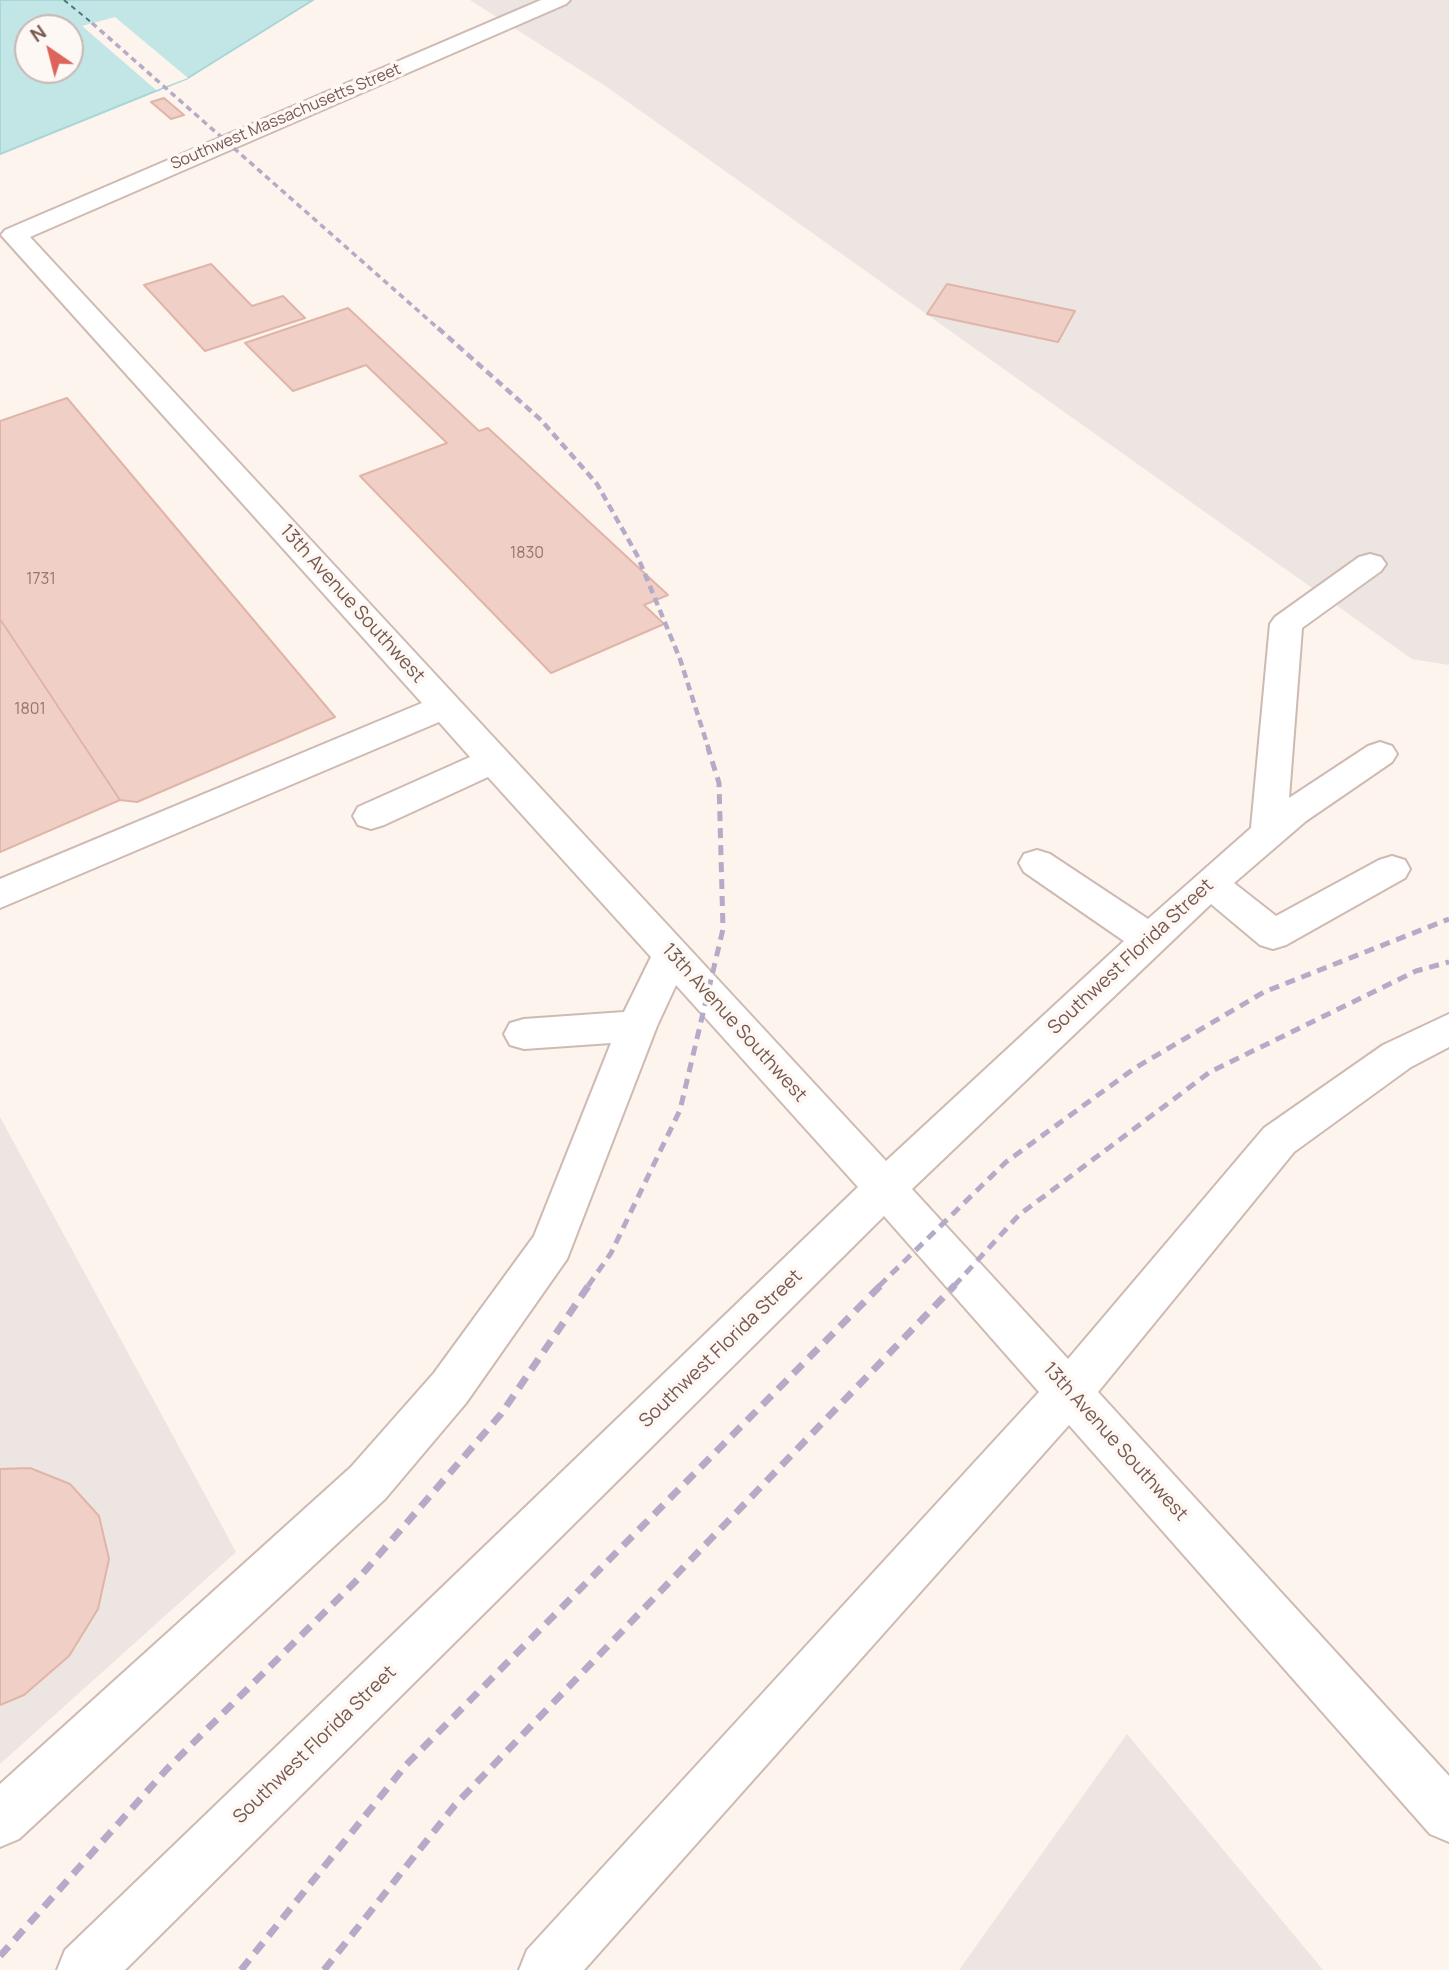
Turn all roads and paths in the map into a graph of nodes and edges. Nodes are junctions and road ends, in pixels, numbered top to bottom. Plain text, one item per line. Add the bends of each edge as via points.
1 (559, 0) edge
2 (14, 235) joint
3 (1370, 564) dead end
4 (445, 706) junction
5 (1380, 754) dead end
6 (494, 760) junction
7 (371, 816) dead end
8 (1268, 834) junction
9 (1037, 863) dead end
10 (1392, 869) dead end
11 (1210, 883) junction
12 (0, 894) edge
13 (1150, 939) junction
14 (671, 954) junction
15 (637, 1026) junction
16 (1449, 1029) edge
17 (524, 1034) dead end
18 (885, 1188) junction
19 (1070, 1391) junction
20 (1449, 1815) edge
21 (0, 1820) edge
22 (85, 1970) edge
23 (548, 1970) edge

1 - 2 street, Southwest Massachusetts Street
2 - 4 street, 13th Avenue Southwest
3 - 8 street via 1286,624
4 - 6 street, 13th Avenue Southwest
4 - 12 street
5 - 8 street, Southwest Florida Street
6 - 7 street
6 - 14 street, 13th Avenue Southwest
8 - 11 street, Southwest Florida Street
9 - 13 street
10 - 11 street via 1273,935
11 - 13 street, Southwest Florida Street
13 - 18 street, Southwest Florida Street
14 - 15 street
14 - 18 street, 13th Avenue Southwest
15 - 17 street
15 - 21 street via 552,1245 450,1388 368,1483
16 - 19 street via 1397,1056 1279,1140
18 - 19 street, 13th Avenue Southwest
18 - 22 street, Southwest Florida Street
19 - 20 street, 13th Avenue Southwest
19 - 23 street

